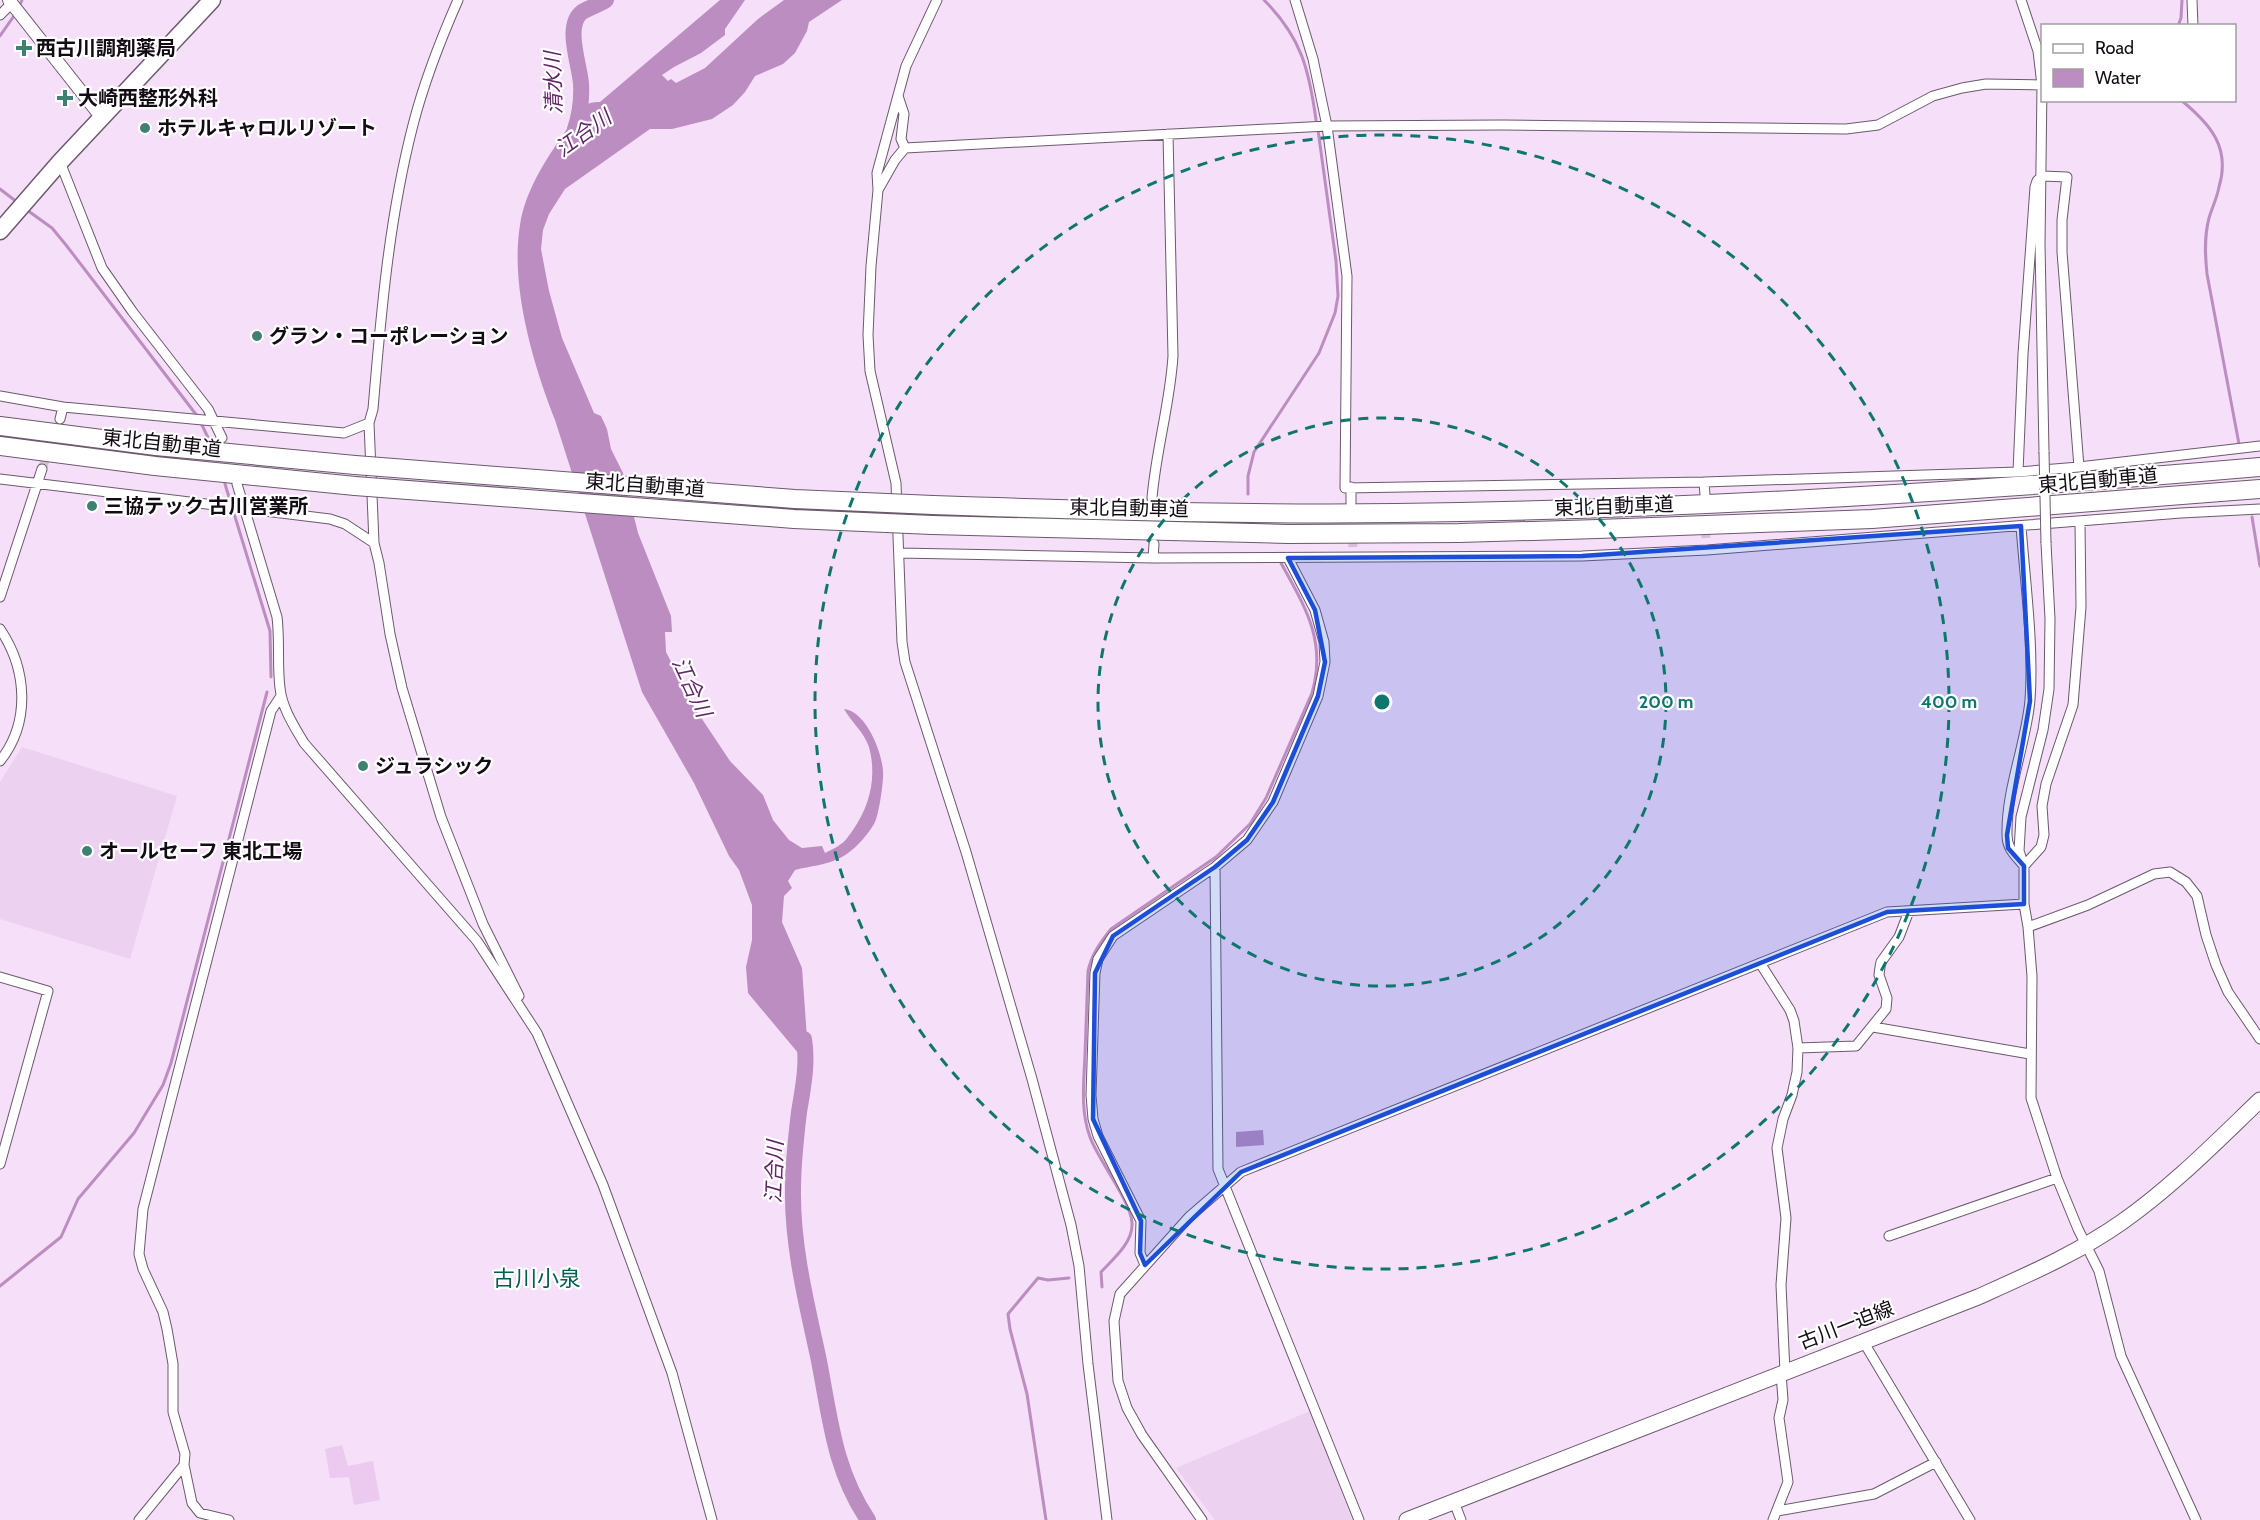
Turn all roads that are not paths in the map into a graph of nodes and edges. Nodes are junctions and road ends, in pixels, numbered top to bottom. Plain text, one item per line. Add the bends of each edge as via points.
1 (212, 0) edge
2 (458, 0) edge
3 (937, 0) edge
4 (1295, 0) edge
5 (2021, 0) edge
6 (2192, 0) edge
7 (13, 6) edge
8 (0, 15) edge
9 (2193, 24) edge
10 (2041, 71) edge
11 (2041, 85) edge
12 (898, 96) junction
13 (2043, 102) edge
14 (102, 118) junction
15 (1327, 126) junction
16 (1168, 134) junction
17 (905, 148) junction
18 (60, 162) junction
19 (2042, 176) junction
20 (878, 190) junction
21 (3, 226) edge
22 (0, 396) edge
23 (63, 407) junction
24 (60, 419) tunnel mouth
25 (215, 422) junction
26 (369, 423) junction
27 (0, 426) edge
28 (222, 438) dead end
29 (0, 446) edge
30 (2260, 446) edge
31 (2079, 467) junction
32 (2260, 467) edge
33 (42, 469) tunnel mouth
34 (2018, 472) junction
35 (0, 479) edge
36 (1704, 482) junction
37 (37, 484) junction
38 (237, 484) dead end
39 (1350, 487) junction
40 (2260, 489) edge
41 (1705, 495) tunnel mouth
42 (1152, 498) dead end
43 (1351, 503) tunnel mouth
44 (236, 506) junction
45 (2260, 509) edge
46 (2080, 522) junction
47 (2021, 526) junction
48 (1706, 538) tunnel mouth
49 (374, 543) junction
50 (1154, 544) dead end
51 (1353, 547) tunnel mouth
52 (1707, 550) junction
53 (899, 553) junction
54 (1153, 558) junction
55 (1288, 558) junction
56 (1353, 558) junction
57 (0, 597) edge
58 (0, 629) edge
59 (281, 696) junction
60 (0, 761) edge
61 (2024, 866) junction
62 (1215, 867) junction
63 (2024, 904) junction
64 (1908, 911) junction
65 (2028, 927) junction
66 (1760, 963) junction
67 (0, 977) edge
68 (1873, 1027) junction
69 (537, 1033) junction
70 (2260, 1039) edge
71 (1798, 1048) junction
72 (2030, 1054) junction
73 (2260, 1100) edge
74 (0, 1164) edge
75 (2056, 1178) junction
76 (1223, 1186) junction
77 (1889, 1236) dead end
78 (2087, 1244) junction
79 (1145, 1265) junction
80 (1863, 1341) junction
81 (1783, 1372) junction
82 (1936, 1462) junction
83 (184, 1465) junction
84 (1454, 1502) junction
85 (1775, 1515) edge
86 (139, 1520) edge
87 (229, 1520) edge
88 (712, 1520) edge
89 (1107, 1520) edge
90 (1202, 1520) edge
91 (1359, 1520) edge
92 (1407, 1520) edge
93 (1461, 1520) edge
94 (1970, 1520) edge
95 (2196, 1520) edge

1 - 14 highway
2 - 26 street via 426,79 402,177 387,255
3 - 12 street via 906,66
4 - 15 street via 1313,58
5 - 10 street
6 - 9 street
7 - 8 street
7 - 14 street
11 - 15 street via 1986,84 1962,88 1933,96 1878,125 1846,129
12 - 17 street via 904,114 901,139
12 - 20 street via 877,173
13 - 19 street
14 - 18 highway
15 - 16 street
15 - 39 street via 1347,276 1345,488
16 - 17 street
16 - 42 street via 1173,356
17 - 20 street
18 - 21 highway
18 - 25 street via 102,268
19 - 31 street via 2067,177 2062,252
19 - 34 street via 2035,187
19 - 61 street, bridge via 2049,689 2021,817 2019,851
20 - 53 street via 871,266 870,371 896,483
22 - 23 street
23 - 24 street
23 - 25 street
25 - 26 street via 344,433
25 - 28 street
26 - 49 street
27 - 32 highway, 東北自動車道, bridge via 355,465 795,499 1221,512 1494,511 1729,504
29 - 40 highway, 東北自動車道, bridge via 355,486 794,519 1288,534 1459,533 1872,519
30 - 31 street
31 - 34 street
33 - 37 street
34 - 36 street
35 - 37 street
36 - 39 street
36 - 41 street
37 - 44 street
37 - 57 street
38 - 44 street
39 - 43 street
44 - 49 street via 330,519 353,528
44 - 59 street via 277,617
45 - 46 street
46 - 47 street
46 - 61 street via 2081,607 2073,705 2046,784 2041,847
47 - 52 street
47 - 61 street via 2031,682 2008,804 2007,835 2008,848
48 - 52 street
49 - 69 street via 402,688 441,817 483,924
50 - 54 street
51 - 56 street
52 - 56 street via 1582,556
53 - 54 street
53 - 89 street via 905,662 966,852 1071,1225
54 - 55 street
55 - 56 street
55 - 62 street via 1320,626 1324,642 1323,678 1273,802 1247,840
58 - 60 street via 15,659 23,702 19,727
59 - 69 street via 304,743 477,941
59 - 83 street via 271,711 143,1209 139,1254 167,1329 173,1364 173,1412 185,1454
61 - 63 street
62 - 76 street via 1217,1157
62 - 79 street via 1113,936 1098,959 1095,973 1093,1119 1141,1221 1140,1253
63 - 64 street
63 - 65 street
64 - 66 street via 1887,912
64 - 68 street via 1899,937 1881,962 1879,975 1887,998 1886,1009
65 - 70 street via 2154,874 2170,872 2186,882 2197,896 2224,983
65 - 72 street via 2032,976
66 - 71 street via 1790,1010
66 - 76 street via 1242,1172
67 - 74 street via 48,991
68 - 71 street via 1856,1046
68 - 72 street
69 - 88 street via 603,1185 672,1373
71 - 81 street via 1795,1083 1777,1148 1786,1218 1781,1285
72 - 75 street via 2031,1098
73 - 78 main road, 古川一迫線 via 2182,1174 2121,1223
75 - 77 street
75 - 78 street
76 - 79 street
76 - 91 street
78 - 80 main road, 古川一迫線 via 1978,1297
78 - 95 street via 2099,1271 2121,1356
79 - 90 street via 1116,1304 1118,1380 1142,1435
80 - 81 main road, 古川一迫線
80 - 82 street
81 - 84 main road, 古川一迫線
81 - 85 street via 1779,1418 1788,1482
82 - 85 street via 1874,1494
82 - 94 street
83 - 86 street
83 - 87 street via 192,1503 200,1513
84 - 92 main road, 古川一迫線
84 - 93 street

